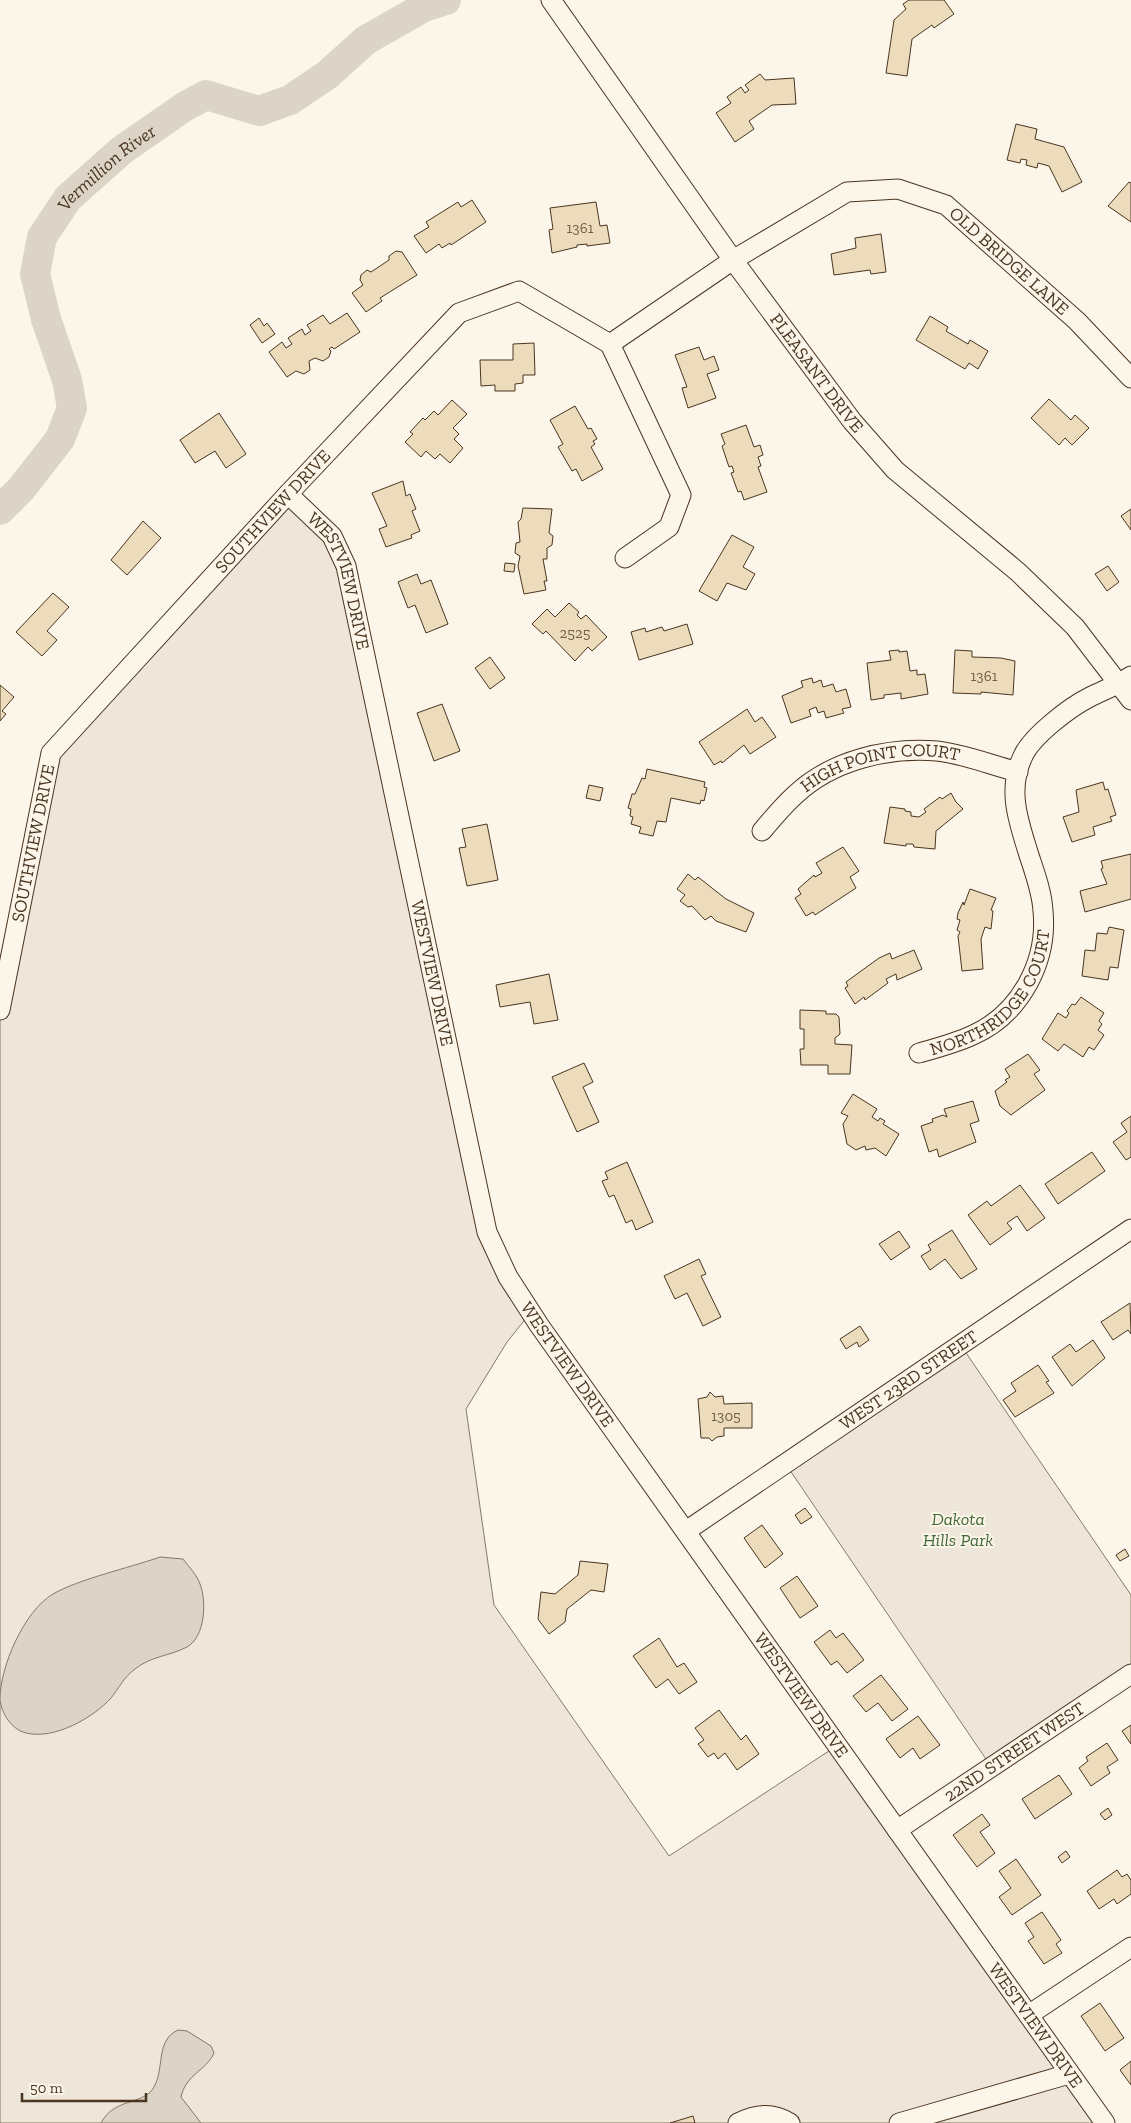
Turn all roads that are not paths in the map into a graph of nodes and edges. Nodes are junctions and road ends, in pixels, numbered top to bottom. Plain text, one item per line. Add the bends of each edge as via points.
1 (556, 7) edge
2 (733, 260) junction
3 (610, 344) junction
4 (1131, 378) edge
5 (288, 494) junction
6 (625, 558) dead end
7 (1125, 680) edge
8 (1131, 700) edge
9 (1018, 772) junction
10 (762, 831) dead end
11 (0, 1010) edge
12 (919, 1053) dead end
13 (1131, 1229) edge
14 (686, 1531) junction
15 (1131, 1674) edge
16 (898, 1830) junction
17 (1131, 1947) edge
18 (1030, 2014) junction
19 (1069, 2074) junction
20 (738, 2123) edge
21 (790, 2123) edge
22 (899, 2123) edge
23 (1105, 2123) edge

1 - 2 street, PLEASANT DRIVE
2 - 3 street
2 - 4 street, OLD BRIDGE LANE via 847,192 898,189 946,205 1077,321
2 - 7 street, PLEASANT DRIVE via 852,421 895,470 1018,572
3 - 5 street, SOUTHVIEW DRIVE via 519,291 459,312
3 - 6 street via 681,495 669,527
5 - 11 street, SOUTHVIEW DRIVE via 51,753
5 - 14 street, WESTVIEW DRIVE via 332,536 346,566 487,1232 508,1277 539,1325
7 - 8 street, PLEASANT DRIVE
7 - 9 street, NORTHRIDGE COURT via 1089,697 1040,733 1023,757
9 - 10 street, HIGH POINT COURT via 937,752 912,750 874,755 838,767 816,779 796,794
9 - 12 street, NORTHRIDGE COURT via 1015,807 1043,910 1043,939 1036,968 1019,998 994,1022 974,1035
13 - 14 street, WEST 23RD STREET
14 - 16 street, WESTVIEW DRIVE
15 - 16 street, 22ND STREET WEST
16 - 18 street, WESTVIEW DRIVE
17 - 18 street
18 - 19 street, WESTVIEW DRIVE
19 - 22 street
19 - 23 street, WESTVIEW DRIVE
20 - 21 street via 752,2116 768,2114

